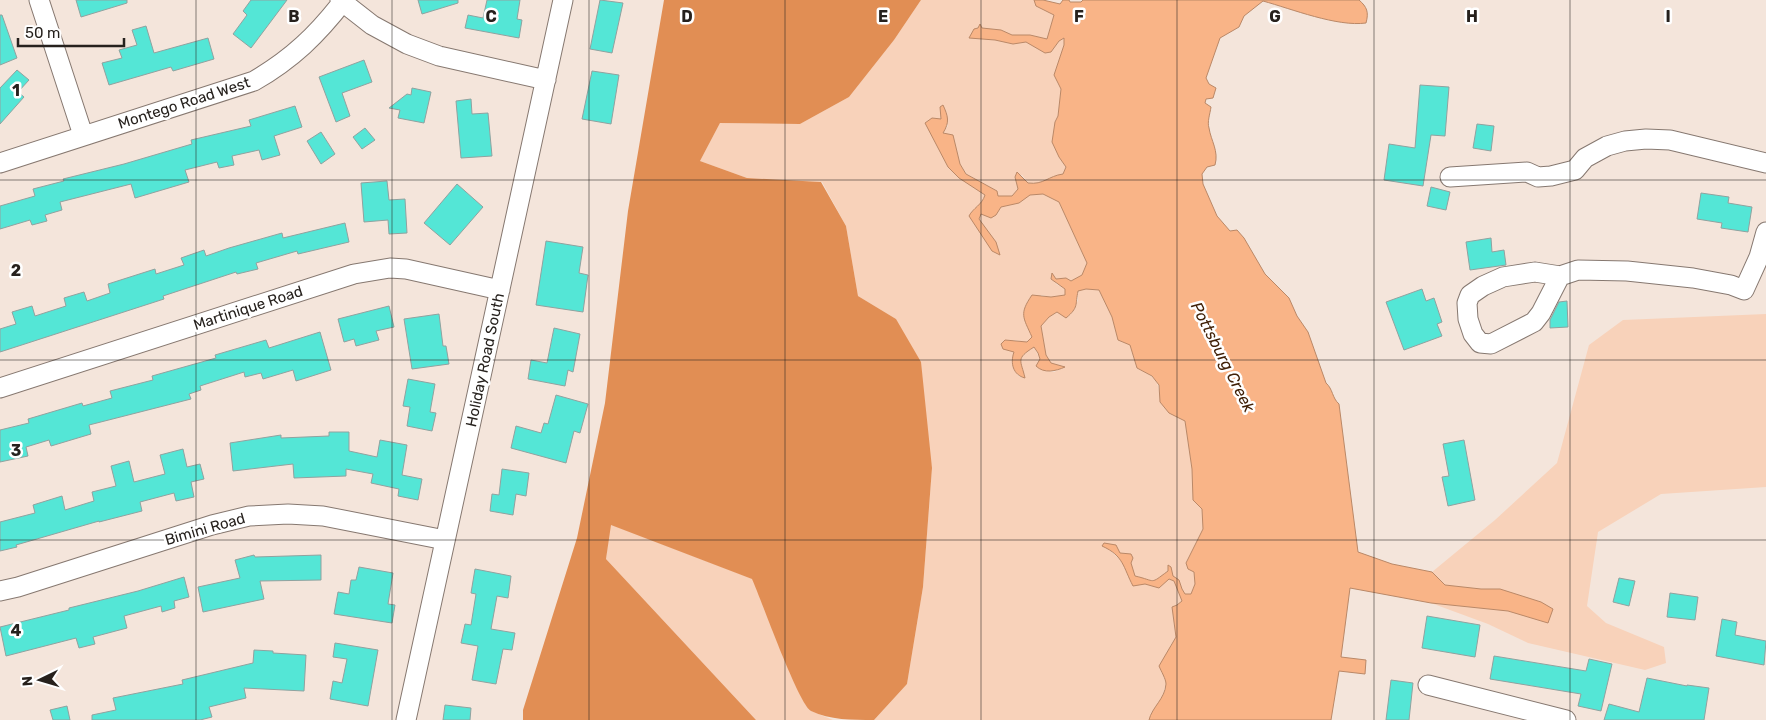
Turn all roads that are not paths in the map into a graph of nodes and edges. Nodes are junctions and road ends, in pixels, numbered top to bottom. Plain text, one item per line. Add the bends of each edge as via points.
1 (40, 0) edge
2 (563, 0) edge
3 (342, 1) edge
4 (546, 80) junction
5 (83, 135) junction
6 (0, 163) edge
7 (1766, 163) edge
8 (1450, 177) dead end
9 (1766, 232) edge
10 (1560, 276) junction
11 (500, 290) junction
12 (0, 388) edge
13 (445, 540) junction
14 (0, 591) edge
15 (1428, 685) dead end
16 (406, 720) edge
17 (1566, 720) edge

1 - 5 street
2 - 4 street, Holiday Road South
3 - 4 street via 372,25 407,44 438,56
3 - 5 street, Montego Road West via 296,53 254,81
4 - 11 street, Holiday Road South
5 - 6 street, Montego Road West
7 - 8 street via 1670,140 1646,139 1607,146 1585,158 1575,170 1551,176 1538,177 1527,172
9 - 10 street via 1760,257 1744,290 1703,280 1627,271 1578,270
10 - 10 street via 1535,272 1503,277 1483,286 1470,295 1467,303 1473,334 1480,343 1491,344 1534,322
11 - 12 street, Martinique Road via 406,269 374,270
11 - 13 street, Holiday Road South
13 - 14 street, Bimini Road via 323,516 249,516
13 - 16 street, Holiday Road South
15 - 17 street

